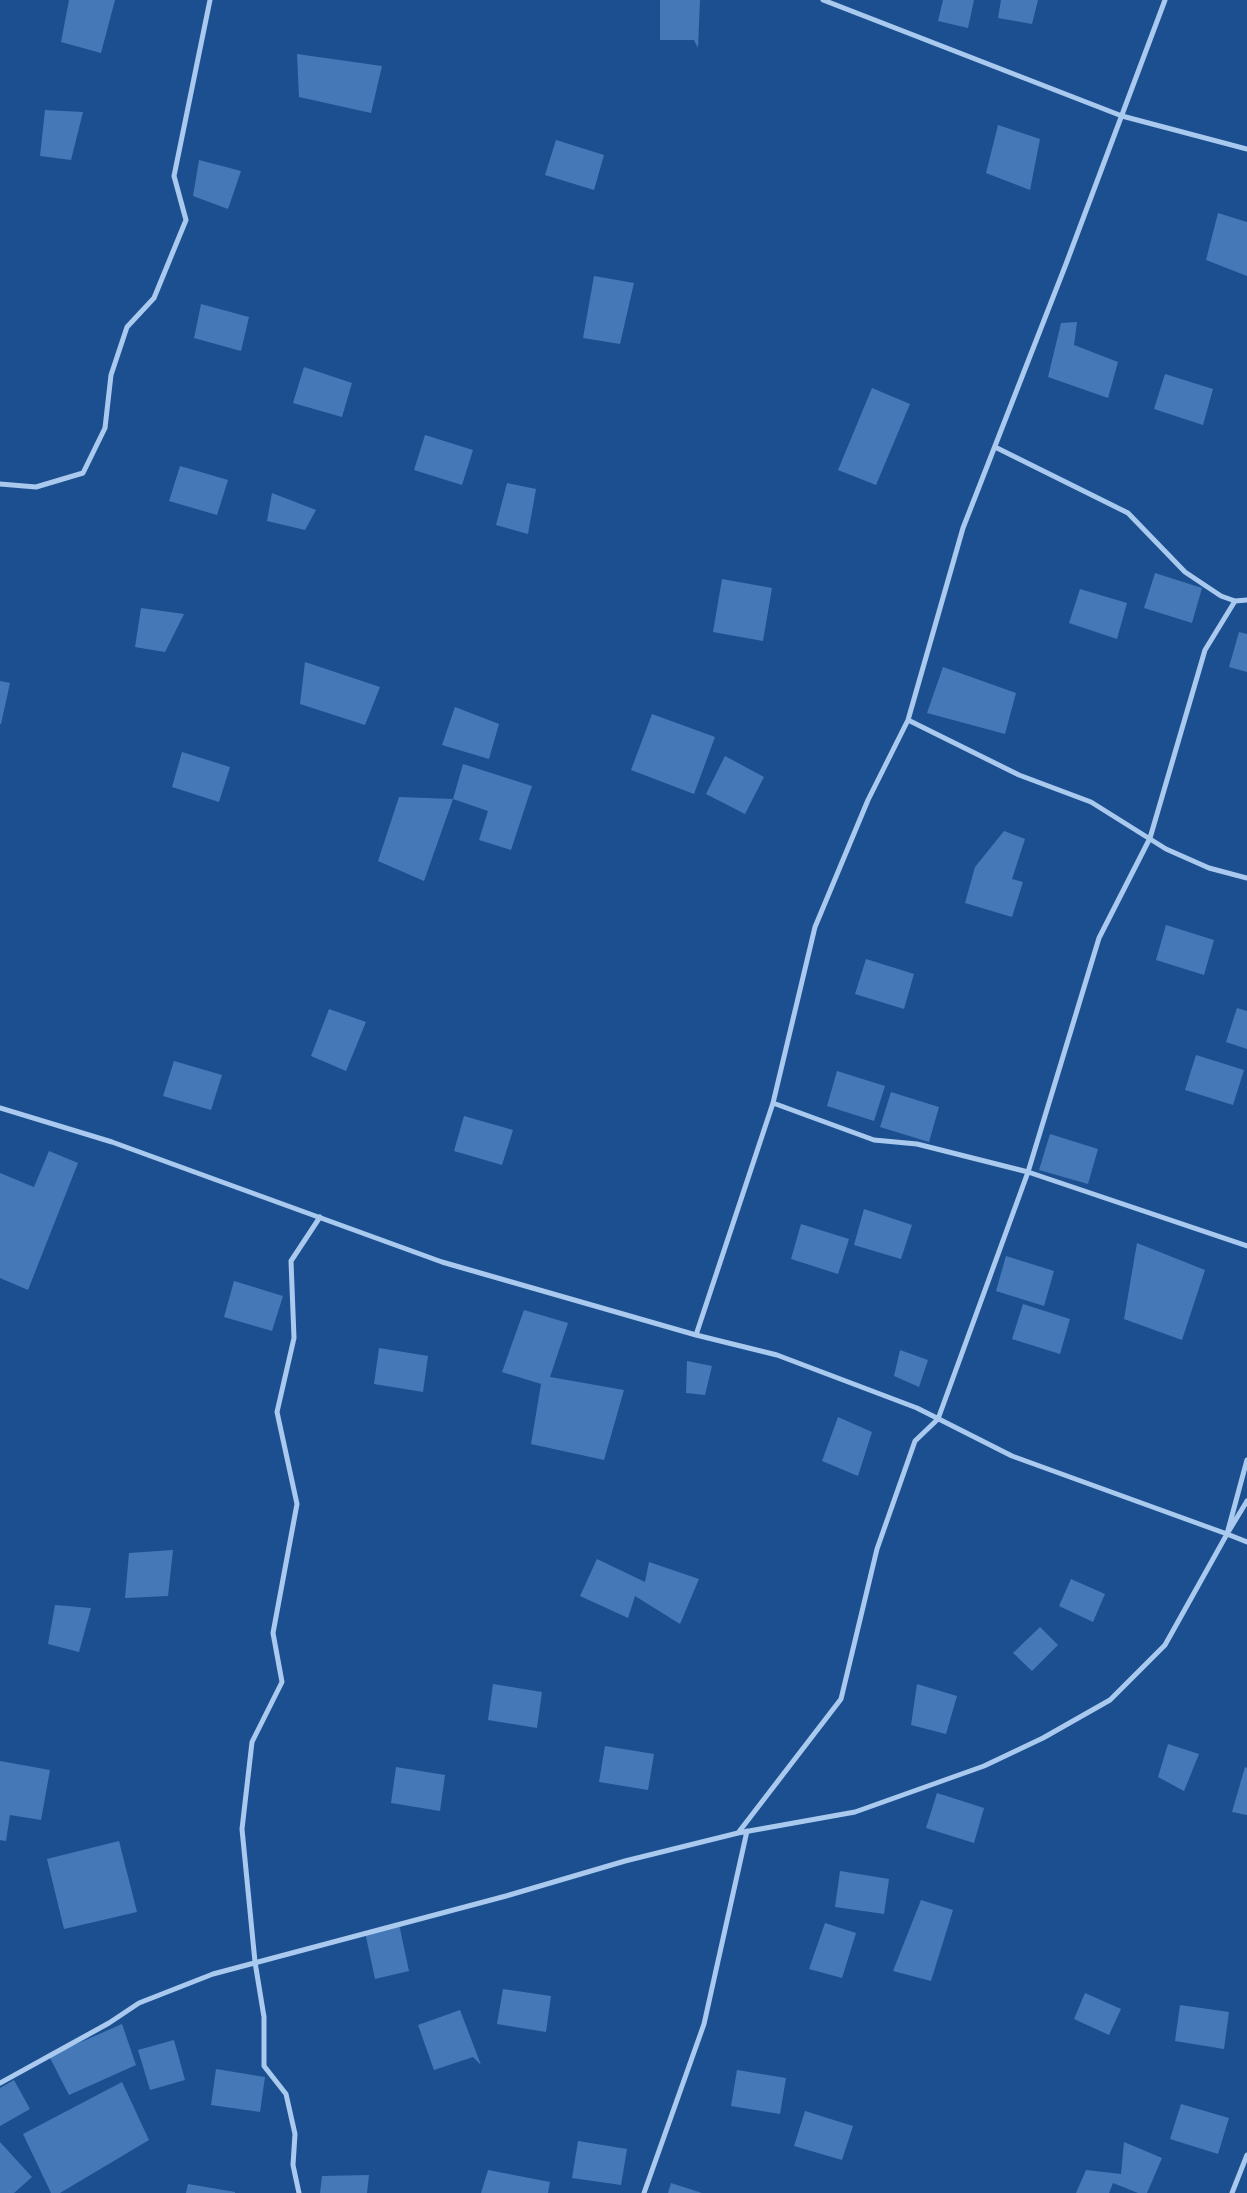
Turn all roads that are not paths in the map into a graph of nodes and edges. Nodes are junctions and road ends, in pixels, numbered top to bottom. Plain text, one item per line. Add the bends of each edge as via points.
1 (210, 0) edge
2 (823, 0) edge
3 (1165, 0) edge
4 (1122, 116) junction
5 (1247, 149) edge
6 (995, 446) junction
7 (0, 484) edge
8 (1247, 600) edge
9 (1235, 601) junction
10 (908, 720) junction
11 (1150, 838) junction
12 (1247, 878) edge
13 (773, 1103) junction
14 (0, 1108) edge
15 (1028, 1172) junction
16 (320, 1217) junction
17 (1247, 1246) edge
18 (696, 1335) junction
19 (938, 1418) junction
20 (1247, 1460) edge
21 (1247, 1501) edge
22 (1227, 1534) junction
23 (1247, 1542) edge
24 (747, 1832) junction
25 (738, 1833) junction
26 (255, 1962) junction
27 (0, 2083) edge
28 (1247, 2154) edge
29 (299, 2193) edge
30 (644, 2193) edge
31 (1232, 2193) edge

1 - 7 street via 174,176 186,220 154,298 127,327 112,375 104,428 83,474 36,487
2 - 4 street
3 - 4 street
4 - 5 street
4 - 6 street
6 - 9 street via 1128,513 1185,572 1221,596
6 - 10 street via 963,528
8 - 9 street
9 - 11 street via 1205,650
10 - 11 street via 1020,775 1090,802
10 - 13 street via 868,800 815,927
11 - 12 street via 1166,849 1209,868
11 - 15 street via 1099,938
13 - 15 street via 874,1140 917,1144
13 - 18 street
14 - 16 street via 112,1142
15 - 17 street
15 - 19 street
16 - 18 street via 442,1262
16 - 26 street via 291,1261 294,1338 276,1412 297,1504 273,1633 282,1682 252,1742 242,1829
18 - 19 street via 777,1355
19 - 22 street via 1012,1456
19 - 25 street via 915,1441 877,1549 841,1699
20 - 22 street
21 - 22 street
22 - 23 street
22 - 24 street via 1165,1645 1110,1700 1043,1738 984,1766 917,1791 855,1812
24 - 25 street
24 - 30 street via 704,2024
25 - 26 street
26 - 27 street via 213,1974 139,2003
26 - 29 street via 264,2017 264,2066 286,2094 295,2134 293,2165
28 - 31 street

